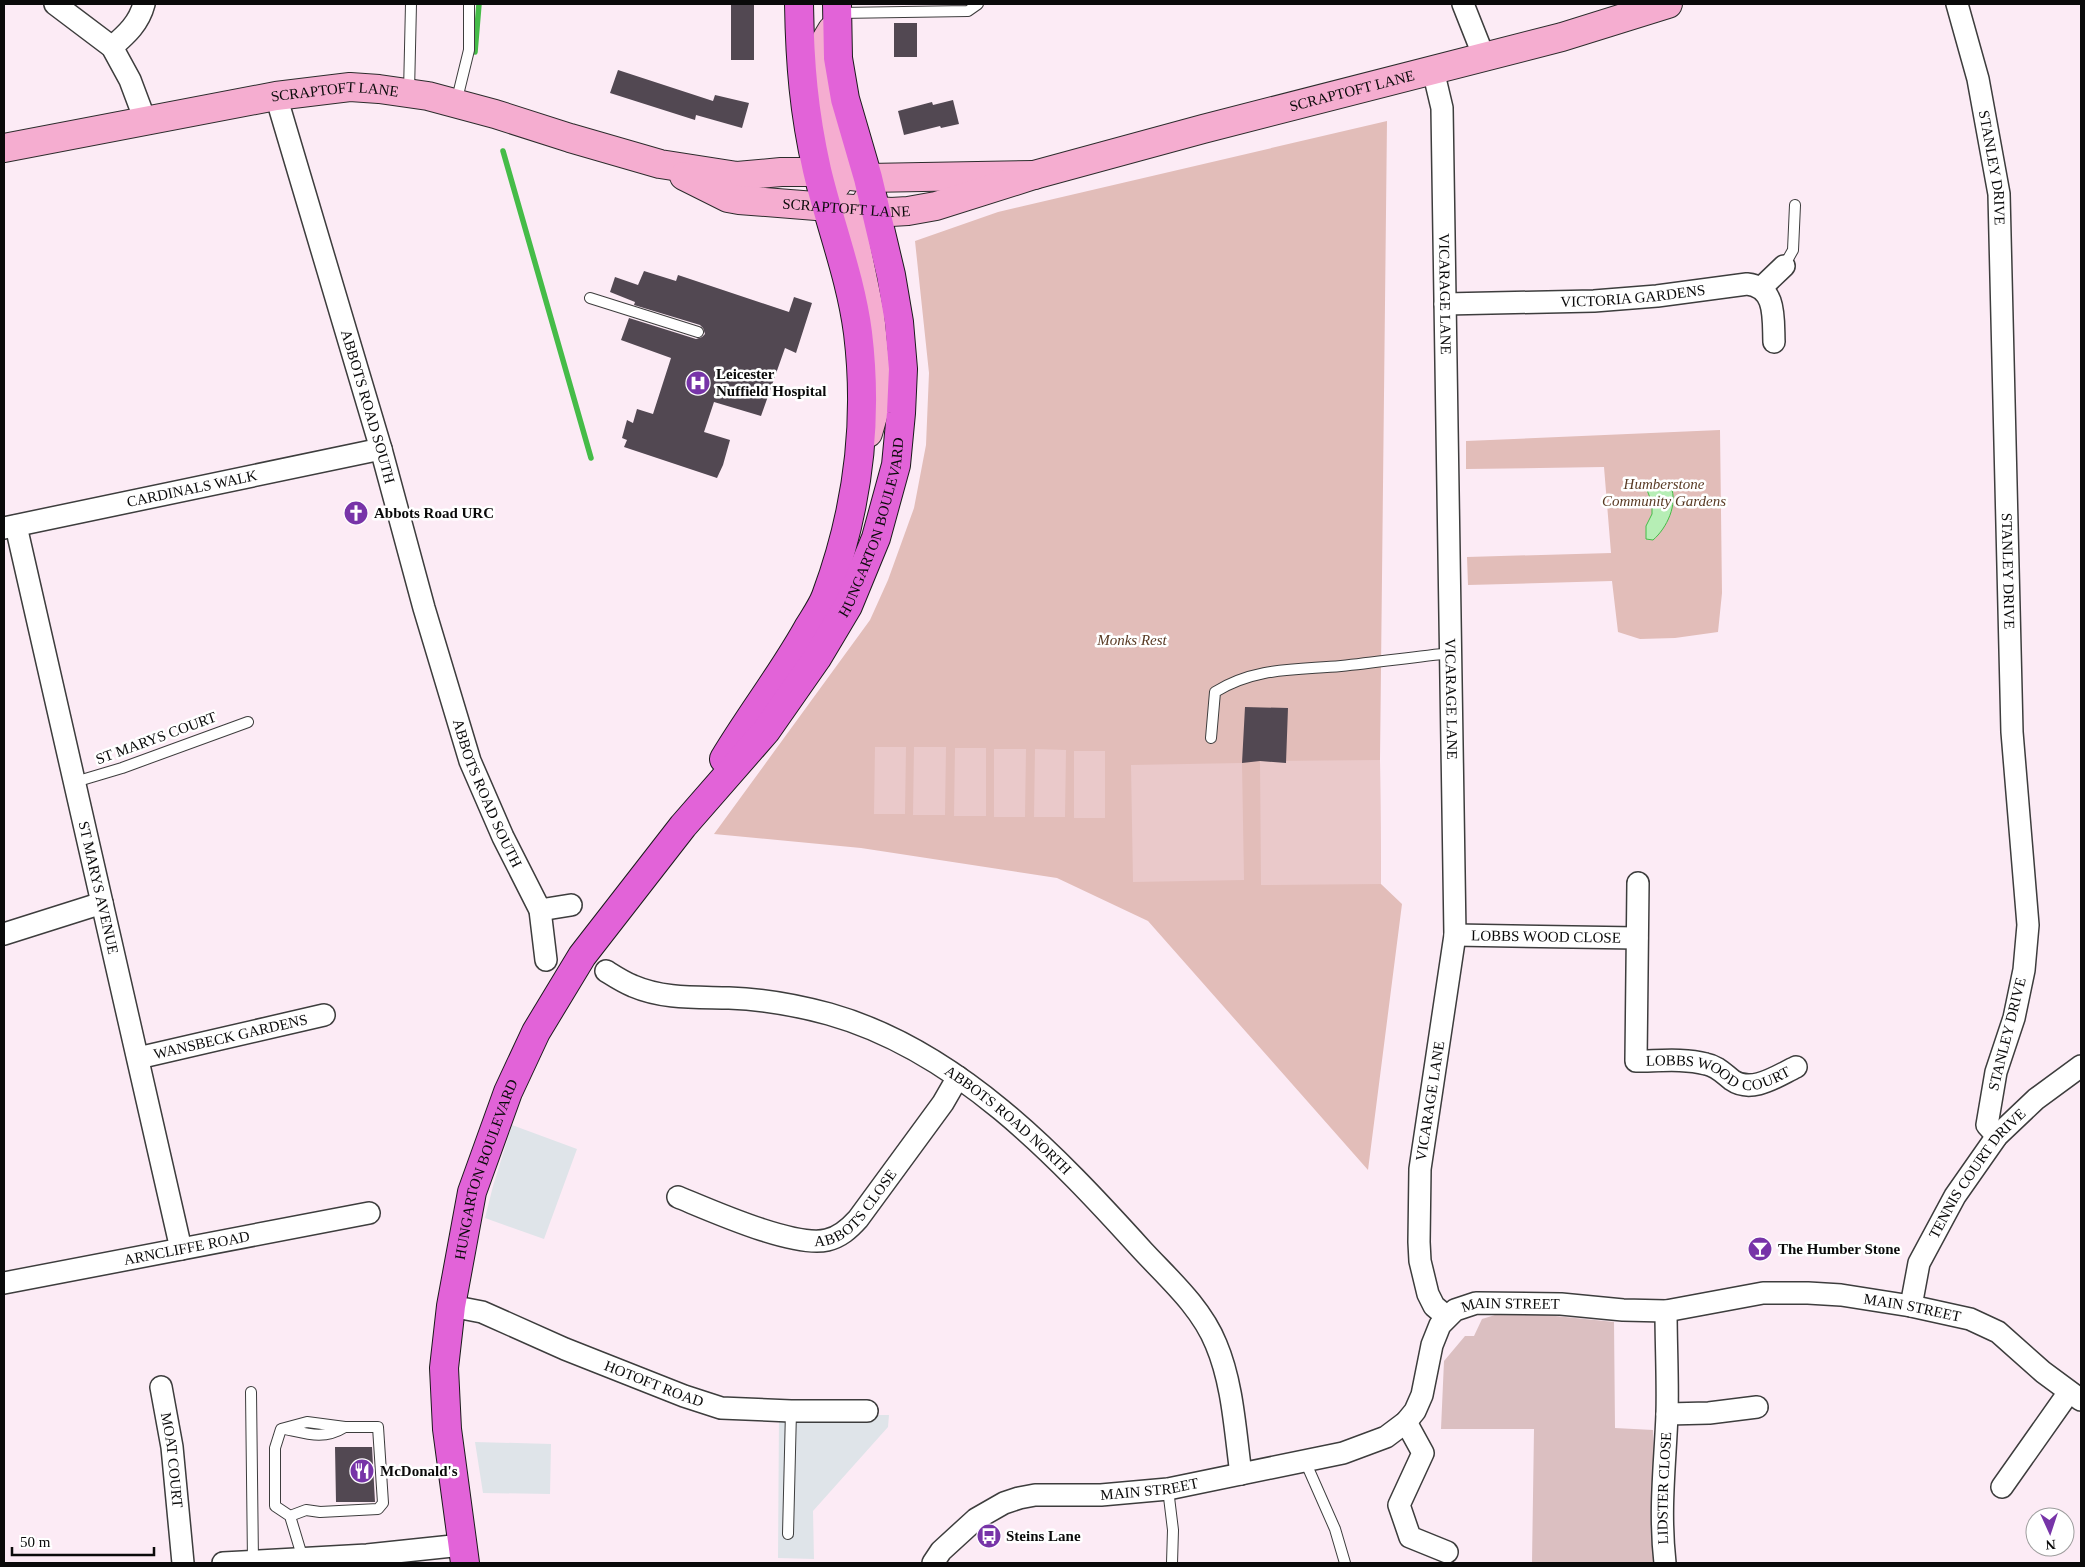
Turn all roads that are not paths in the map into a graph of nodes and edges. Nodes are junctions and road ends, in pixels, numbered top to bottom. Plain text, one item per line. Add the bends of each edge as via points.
1 (55, 4) edge
2 (144, 4) edge
3 (411, 4) edge
4 (470, 4) edge
5 (799, 4) edge
6 (978, 4) edge
7 (1463, 4) edge
8 (1668, 4) edge
9 (1957, 4) edge
10 (837, 13) edge
11 (112, 47) junction
12 (1484, 57) junction
13 (1433, 70) junction
14 (408, 93) junction
15 (276, 96) junction
16 (456, 104) junction
17 (145, 120) junction
18 (4, 148) edge
19 (660, 164) junction
20 (1034, 175) junction
21 (827, 188) junction
22 (875, 198) junction
23 (1795, 205) dead end
24 (1784, 266) joint
25 (1761, 288) junction
26 (590, 298) dead end
27 (1445, 304) junction
28 (698, 332) dead end
29 (1774, 342) dead end
30 (381, 449) junction
31 (859, 464) junction
32 (10, 527) edge
33 (1451, 653) junction
34 (248, 722) dead end
35 (1211, 738) dead end
36 (75, 782) junction
37 (682, 826) junction
38 (1638, 883) dead end
39 (102, 903) junction
40 (571, 905) dead end
41 (540, 910) junction
42 (4, 934) edge
43 (1455, 935) junction
44 (1637, 938) junction
45 (546, 960) dead end
46 (606, 971) dead end
47 (324, 1015) dead end
48 (138, 1058) junction
49 (1636, 1061) joint
50 (2081, 1066) edge
51 (1796, 1067) dead end
52 (958, 1077) junction
53 (1997, 1136) junction
54 (678, 1197) dead end
55 (369, 1213) dead end
56 (181, 1249) junction
57 (4, 1282) edge
58 (451, 1306) junction
59 (1911, 1306) junction
60 (1666, 1311) junction
61 (1447, 1317) junction
62 (161, 1387) dead end
63 (250, 1392) dead end
64 (2075, 1396) edge
65 (1757, 1407) dead end
66 (791, 1411) junction
67 (867, 1411) dead end
68 (1667, 1414) junction
69 (1406, 1422) junction
70 (1306, 1461) junction
71 (1241, 1474) junction
72 (2002, 1487) dead end
73 (1168, 1489) junction
74 (290, 1516) junction
75 (788, 1534) dead end
76 (1447, 1552) dead end
77 (463, 1554) edge
78 (303, 1559) junction
79 (257, 1562) edge
80 (183, 1563) edge
81 (223, 1563) edge
82 (933, 1563) edge
83 (1172, 1563) edge
84 (1345, 1563) edge
85 (1665, 1563) edge

1 - 11 street
2 - 11 street via 130,31
3 - 14 lane
4 - 16 lane via 469,50
5 - 21 highway, HUNGARTON BOULEVARD via 801,78 812,146
6 - 10 lane via 968,11
7 - 12 street
8 - 12 street, SCRAPTOFT LANE
9 - 53 street, STANLEY DRIVE via 1978,79 1999,194 2012,732 2028,925 2024,970 2014,1018 1996,1072 1988,1116 1987,1125
10 - 21 street via 826,40 825,74 826,97 840,158
10 - 22 highway, HUNGARTON BOULEVARD via 838,58 845,99
11 - 17 street via 130,80
12 - 13 street, SCRAPTOFT LANE
13 - 20 street, SCRAPTOFT LANE
13 - 27 street, VICARAGE LANE via 1442,108
14 - 15 street, SCRAPTOFT LANE via 350,87
14 - 16 street, SCRAPTOFT LANE
15 - 17 street, SCRAPTOFT LANE
15 - 30 street, ABBOTS ROAD SOUTH
16 - 19 street, SCRAPTOFT LANE
17 - 18 street, SCRAPTOFT LANE
19 - 21 street, SCRAPTOFT LANE via 736,176 781,172
19 - 21 street, SCRAPTOFT LANE via 728,198 792,205
20 - 22 street, SCRAPTOFT LANE
20 - 22 street, SCRAPTOFT LANE via 946,203 908,211
21 - 22 street, SCRAPTOFT LANE
21 - 31 highway, HUNGARTON BOULEVARD via 858,332 862,392
22 - 31 street via 856,220 854,236 870,314 876,391 875,409
22 - 37 highway, HUNGARTON BOULEVARD via 900,322 903,369 896,465 876,538 848,606 817,658 766,731
23 - 24 lane via 1793,250
24 - 25 street
25 - 27 street, VICTORIA GARDENS via 1746,284 1594,301
25 - 29 street via 1771,303
26 - 28 lane
27 - 33 street, VICARAGE LANE
30 - 32 street, CARDINALS WALK
30 - 41 street, ABBOTS ROAD SOUTH via 470,761
31 - 37 highway, HUNGARTON BOULEVARD via 849,522 825,598 792,658
32 - 36 street, ST MARYS AVENUE
33 - 35 lane via 1277,670 1232,682 1215,692
33 - 43 street, VICARAGE LANE
34 - 36 lane, ST MARYS COURT
36 - 39 street, ST MARYS AVENUE
37 - 58 highway, HUNGARTON BOULEVARD via 582,956 536,1032 508,1092 472,1192
38 - 44 street, LOBBS WOOD CLOSE
39 - 42 street
39 - 48 street, ST MARYS AVENUE
40 - 41 street
41 - 45 street, ABBOTS ROAD SOUTH
43 - 44 street, LOBBS WOOD CLOSE
43 - 61 street, VICARAGE LANE via 1420,1178 1419,1242 1424,1280 1434,1306
44 - 49 street, LOBBS WOOD CLOSE
46 - 52 street, ABBOTS ROAD NORTH via 633,986 661,994 762,1000 830,1014 885,1035
47 - 48 street, WANSBECK GARDENS
48 - 56 street, ST MARYS AVENUE
49 - 51 street, LOBBS WOOD COURT via 1708,1064 1748,1086
50 - 53 street, TENNIS COURT DRIVE via 2036,1099
52 - 54 street, ABBOTS CLOSE via 943,1103 858,1219 835,1237 806,1241 735,1220
52 - 71 street, ABBOTS ROAD NORTH via 1025,1130 1084,1187 1201,1316 1224,1364
53 - 59 street, TENNIS COURT DRIVE via 1955,1196 1919,1263
55 - 56 street, ARNCLIFFE ROAD
56 - 57 street, ARNCLIFFE ROAD
58 - 66 street, HOTOFT ROAD via 482,1312 565,1349 721,1408
58 - 77 highway, HUNGARTON BOULEVARD via 444,1368 447,1429
59 - 60 street, MAIN STREET via 1840,1295 1763,1293
59 - 64 street, MAIN STREET via 1970,1319 1998,1332
60 - 61 street, MAIN STREET via 1560,1304 1476,1303
60 - 68 street, LIDSTER CLOSE
61 - 69 street, MAIN STREET via 1434,1335 1422,1395
62 - 80 street, MOAT COURT via 172,1447
63 - 79 lane
64 - 72 street
65 - 68 street, LIDSTER CLOSE
66 - 67 street, HOTOFT ROAD
66 - 75 lane
68 - 85 street, LIDSTER CLOSE via 1661,1534
69 - 70 street, MAIN STREET via 1374,1443
69 - 76 street via 1423,1452 1399,1505 1410,1537
70 - 71 street, MAIN STREET
70 - 84 lane via 1335,1529
71 - 73 street, MAIN STREET
73 - 82 street, MAIN STREET via 1101,1496 1035,1495 1019,1498 976,1519 941,1551
73 - 83 lane via 1173,1530
74 - 74 lane via 275,1506 275,1448 281,1429 315,1436 335,1434 345,1427 378,1427 382,1503 378,1509 306,1510
74 - 78 lane
77 - 78 street
78 - 79 street
79 - 81 street

